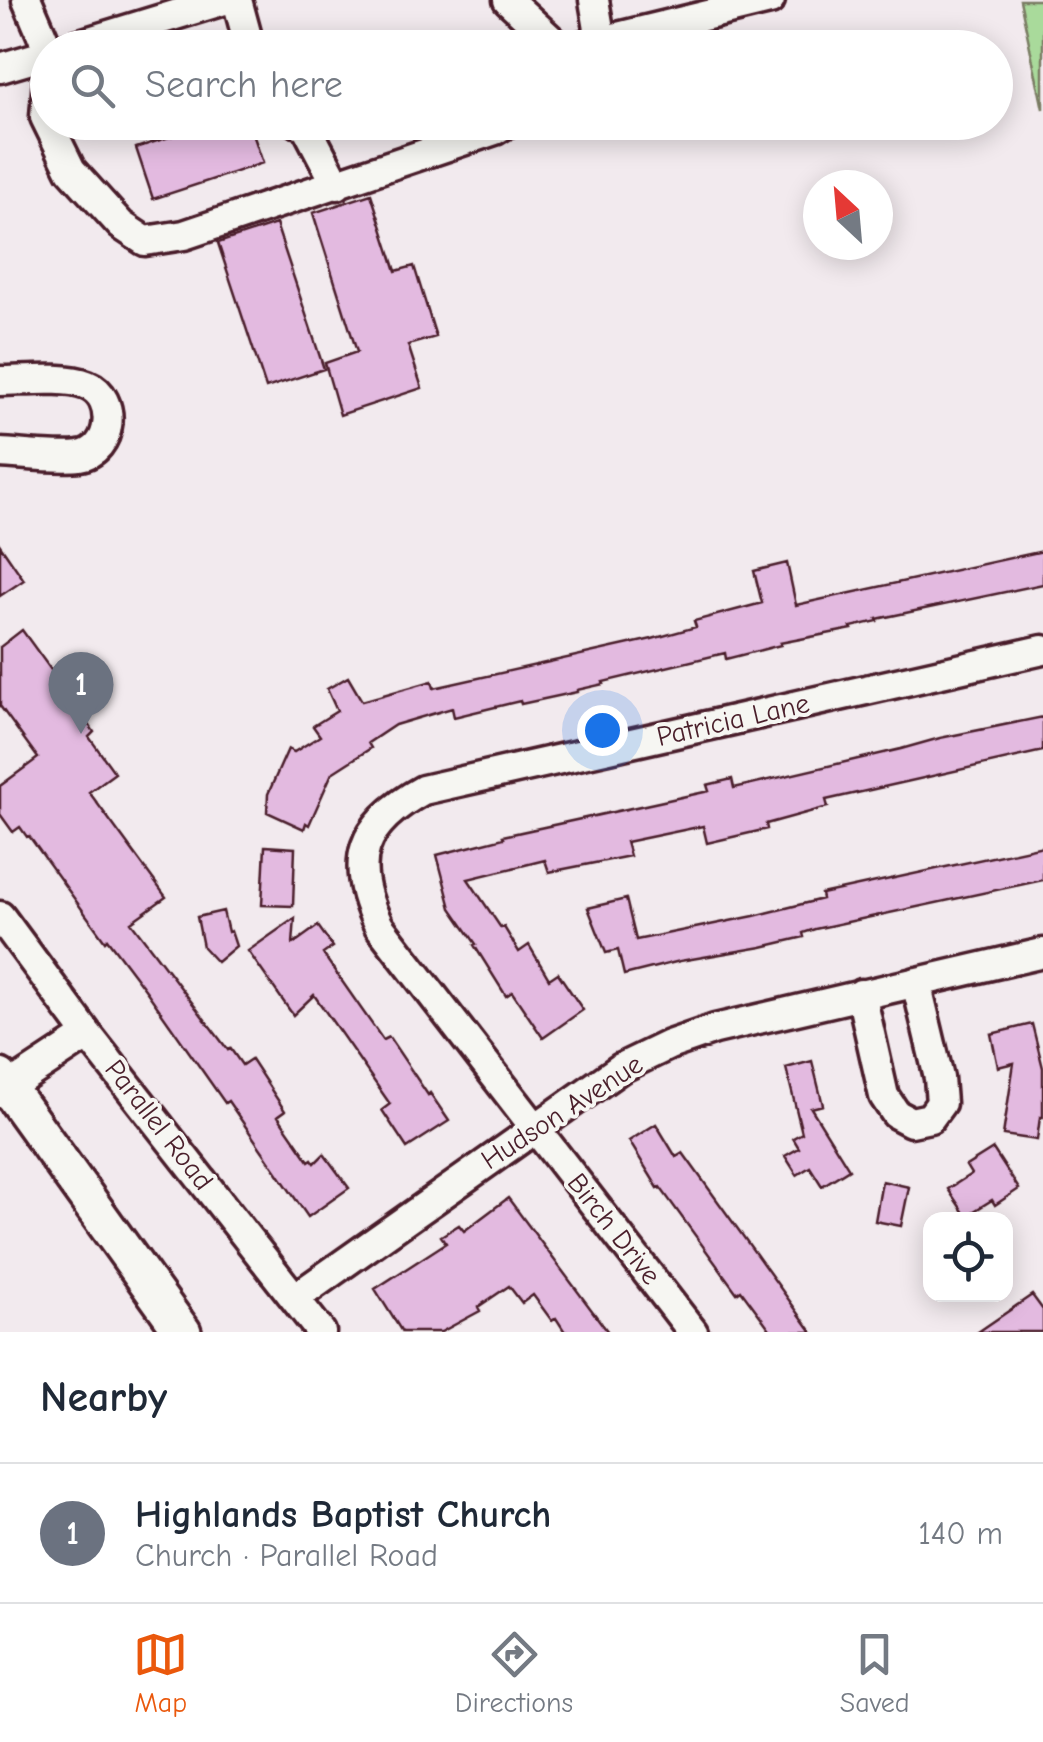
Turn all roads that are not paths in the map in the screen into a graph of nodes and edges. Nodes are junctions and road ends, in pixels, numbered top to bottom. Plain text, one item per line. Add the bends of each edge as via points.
1 (27, 0) edge
2 (224, 0) edge
3 (237, 0) edge
4 (508, 0) edge
5 (594, 0) edge
6 (770, 0) edge
7 (39, 30) edge
8 (126, 30) edge
9 (245, 30) edge
10 (540, 30) edge
11 (599, 30) edge
12 (648, 30) edge
13 (30, 57) edge
14 (0, 68) edge
15 (56, 140) edge
16 (313, 140) edge
17 (466, 140) edge
18 (337, 184) junction
19 (0, 381) edge
20 (0, 454) edge
21 (1043, 650) edge
22 (0, 916) edge
23 (1043, 953) edge
24 (916, 982) junction
25 (861, 994) junction
26 (88, 1036) junction
27 (3, 1086) edge
28 (534, 1127) junction
29 (295, 1298) junction
30 (183, 1332) edge
31 (322, 1332) edge
32 (694, 1332) edge

1 - 7 street
2 - 8 street
3 - 9 street
4 - 10 street
5 - 11 street
6 - 12 street
13 - 14 street
15 - 18 street via 71,170 121,225 145,241 184,235
16 - 18 street
17 - 18 street
19 - 20 street via 90,386 108,413 105,438 81,456
21 - 28 street, Patricia Lane via 423,790 385,814 364,858 363,880 379,926
22 - 26 street, Parallel Road
23 - 24 street, Hudson Avenue
24 - 25 street, Hudson Avenue
24 - 25 street via 938,1078 940,1103 930,1118 911,1122 884,1096
25 - 28 street, Hudson Avenue via 668,1044
26 - 27 street
26 - 29 street, Parallel Road
27 - 30 main road
28 - 29 street, Hudson Avenue
28 - 32 street, Birch Drive
29 - 31 street, Parallel Road

